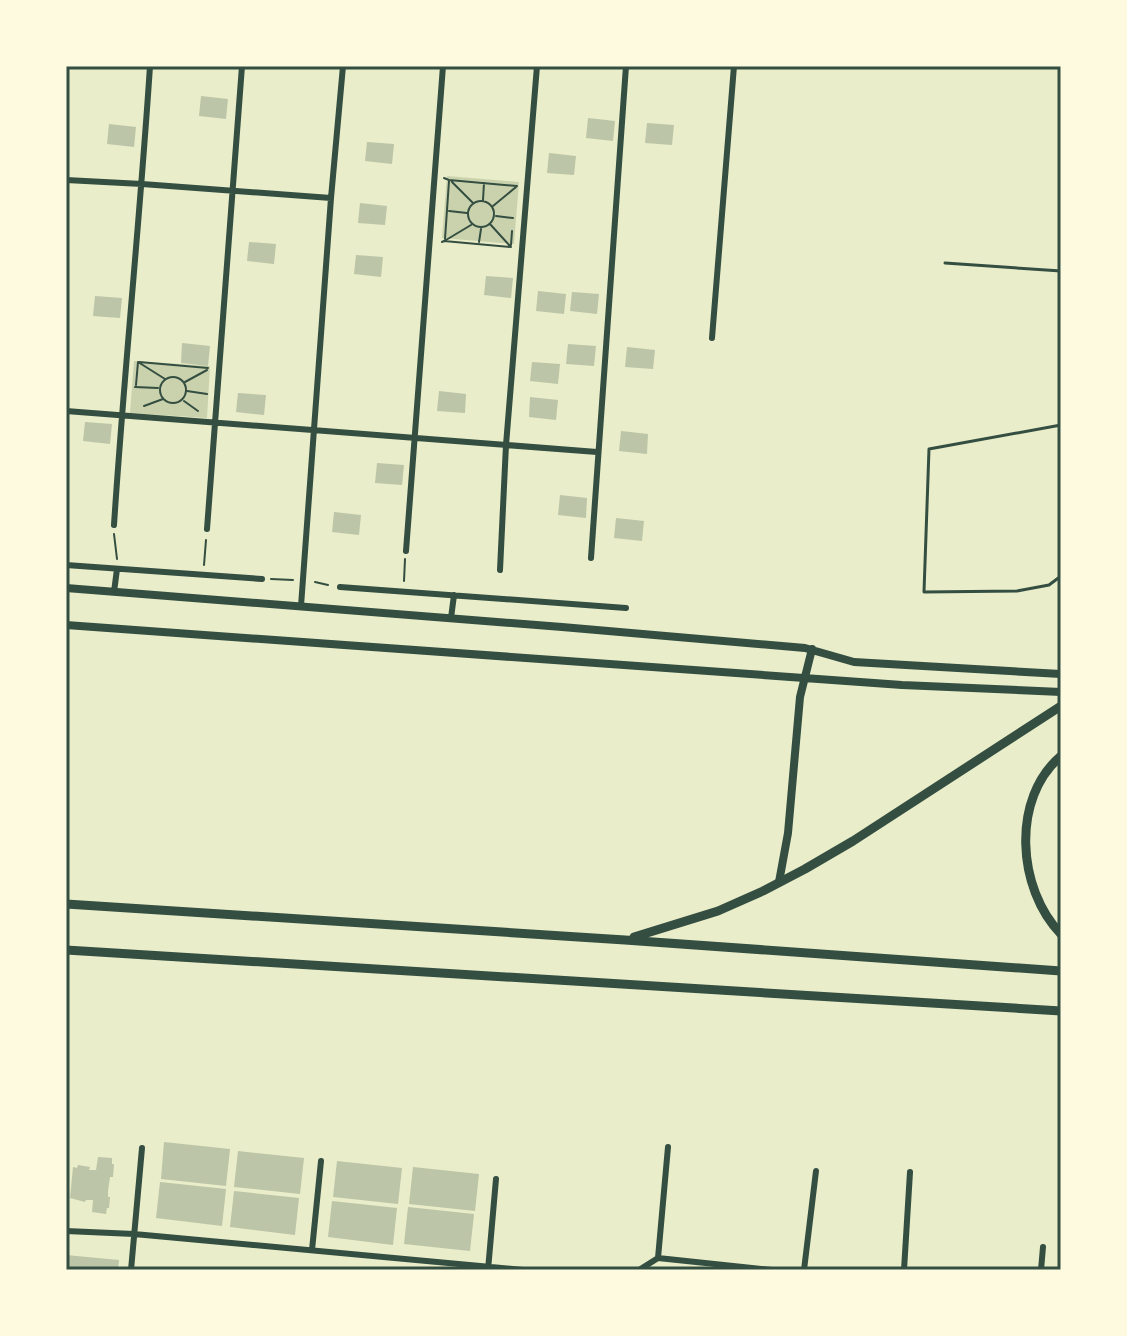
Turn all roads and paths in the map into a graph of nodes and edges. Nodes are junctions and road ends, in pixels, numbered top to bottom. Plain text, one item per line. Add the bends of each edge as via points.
1 (150, 66) edge
2 (242, 66) edge
3 (343, 66) edge
4 (443, 66) edge
5 (537, 66) edge
6 (626, 66) edge
7 (734, 66) edge
8 (435, 174) junction
9 (66, 180) edge
10 (449, 180) junction
11 (484, 183) junction
12 (142, 184) junction
13 (232, 190) junction
14 (331, 198) junction
15 (482, 201) junction
16 (474, 203) junction
17 (492, 207) junction
18 (448, 211) junction
19 (468, 213) junction
20 (494, 216) junction
21 (514, 218) dead end
22 (472, 224) junction
23 (490, 224) junction
24 (482, 228) junction
25 (444, 241) junction
26 (479, 244) junction
27 (430, 248) junction
28 (945, 263) dead end
29 (1061, 271) edge
30 (712, 338) dead end
31 (165, 379) junction
32 (183, 382) junction
33 (135, 387) dead end
34 (159, 388) junction
35 (186, 391) junction
36 (207, 394) dead end
37 (163, 399) junction
38 (182, 400) junction
39 (143, 407) dead end
40 (66, 411) edge
41 (121, 415) junction
42 (205, 416) dead end
43 (215, 422) junction
44 (1061, 425) edge
45 (315, 430) junction
46 (415, 439) junction
47 (506, 445) junction
48 (597, 452) junction
49 (114, 525) joint
50 (207, 529) joint
51 (406, 551) dead end
52 (591, 558) dead end
53 (66, 565) edge
54 (117, 569) junction
55 (500, 570) dead end
56 (203, 575) junction
57 (1061, 576) edge
58 (262, 579) dead end
59 (340, 587) dead end
60 (66, 588) edge
61 (114, 592) junction
62 (454, 595) junction
63 (301, 606) junction
64 (626, 608) dead end
65 (451, 618) junction
66 (66, 625) edge
67 (812, 649) junction
68 (1061, 674) edge
69 (805, 678) junction
70 (1061, 692) edge
71 (1061, 706) edge
72 (1061, 756) edge
73 (779, 882) junction
74 (66, 904) edge
75 (1061, 934) edge
76 (625, 940) junction
77 (66, 950) edge
78 (1061, 971) edge
79 (1061, 1011) edge
80 (668, 1147) dead end
81 (142, 1148) dead end
82 (321, 1161) dead end
83 (816, 1171) dead end
84 (910, 1172) dead end
85 (496, 1179) dead end
86 (66, 1231) edge
87 (134, 1234) junction
88 (1043, 1247) dead end
89 (312, 1250) junction
90 (658, 1258) junction
91 (407, 1259) junction
92 (489, 1268) edge
93 (131, 1270) edge
94 (406, 1270) edge
95 (523, 1270) edge
96 (639, 1270) edge
97 (770, 1270) edge
98 (804, 1270) edge
99 (904, 1270) edge
100 (1041, 1270) edge

1 - 12 street
2 - 13 street
3 - 14 street
4 - 8 street
5 - 47 street
6 - 48 street
7 - 30 street
8 - 10 path
8 - 27 street
9 - 12 street
10 - 11 path
10 - 16 path
10 - 18 path
11 - 15 path
11 - 17 path via 516,186
12 - 13 street
12 - 41 street
13 - 14 street
13 - 43 street
14 - 45 street
15 - 16 path
15 - 17 path
16 - 19 path
17 - 20 path
18 - 19 path
18 - 25 path
19 - 22 path
20 - 21 path
20 - 23 path
22 - 24 path
22 - 25 path
23 - 24 path
23 - 26 path via 511,247
24 - 26 path
25 - 26 path
25 - 27 path
27 - 46 street
28 - 29 lane
31 - 32 path
31 - 32 path via 138,362 210,368
31 - 34 path
32 - 35 path
33 - 34 path
34 - 37 path
35 - 36 path
35 - 38 path
37 - 38 path
37 - 39 path
38 - 42 path
40 - 41 street
41 - 43 street
41 - 49 street
43 - 45 street
43 - 50 street
44 - 57 lane via 929,449 924,592 1017,591 1049,585
45 - 46 street
45 - 63 street
46 - 47 street
46 - 51 street
47 - 48 street
47 - 55 street
48 - 52 street
49 - 54 path
50 - 56 path
53 - 54 street
54 - 56 street
54 - 61 street
56 - 58 street
59 - 62 street
60 - 61 main road
61 - 63 main road
62 - 64 street
62 - 65 street
63 - 65 main road
65 - 67 main road
66 - 69 main road
67 - 68 main road via 854,662
67 - 69 main road
69 - 70 main road
69 - 73 main road
71 - 73 highway via 853,841
72 - 75 highway via 1031,799 1025,842 1043,911
73 - 76 highway via 718,911
74 - 76 highway
76 - 78 highway
77 - 79 highway
80 - 90 street
81 - 87 street
82 - 89 street
83 - 98 street
84 - 99 street
85 - 92 street
86 - 87 street
87 - 89 street
87 - 93 street
88 - 100 street
89 - 91 street
90 - 96 street
90 - 97 street
91 - 92 street
91 - 94 street
92 - 95 street

